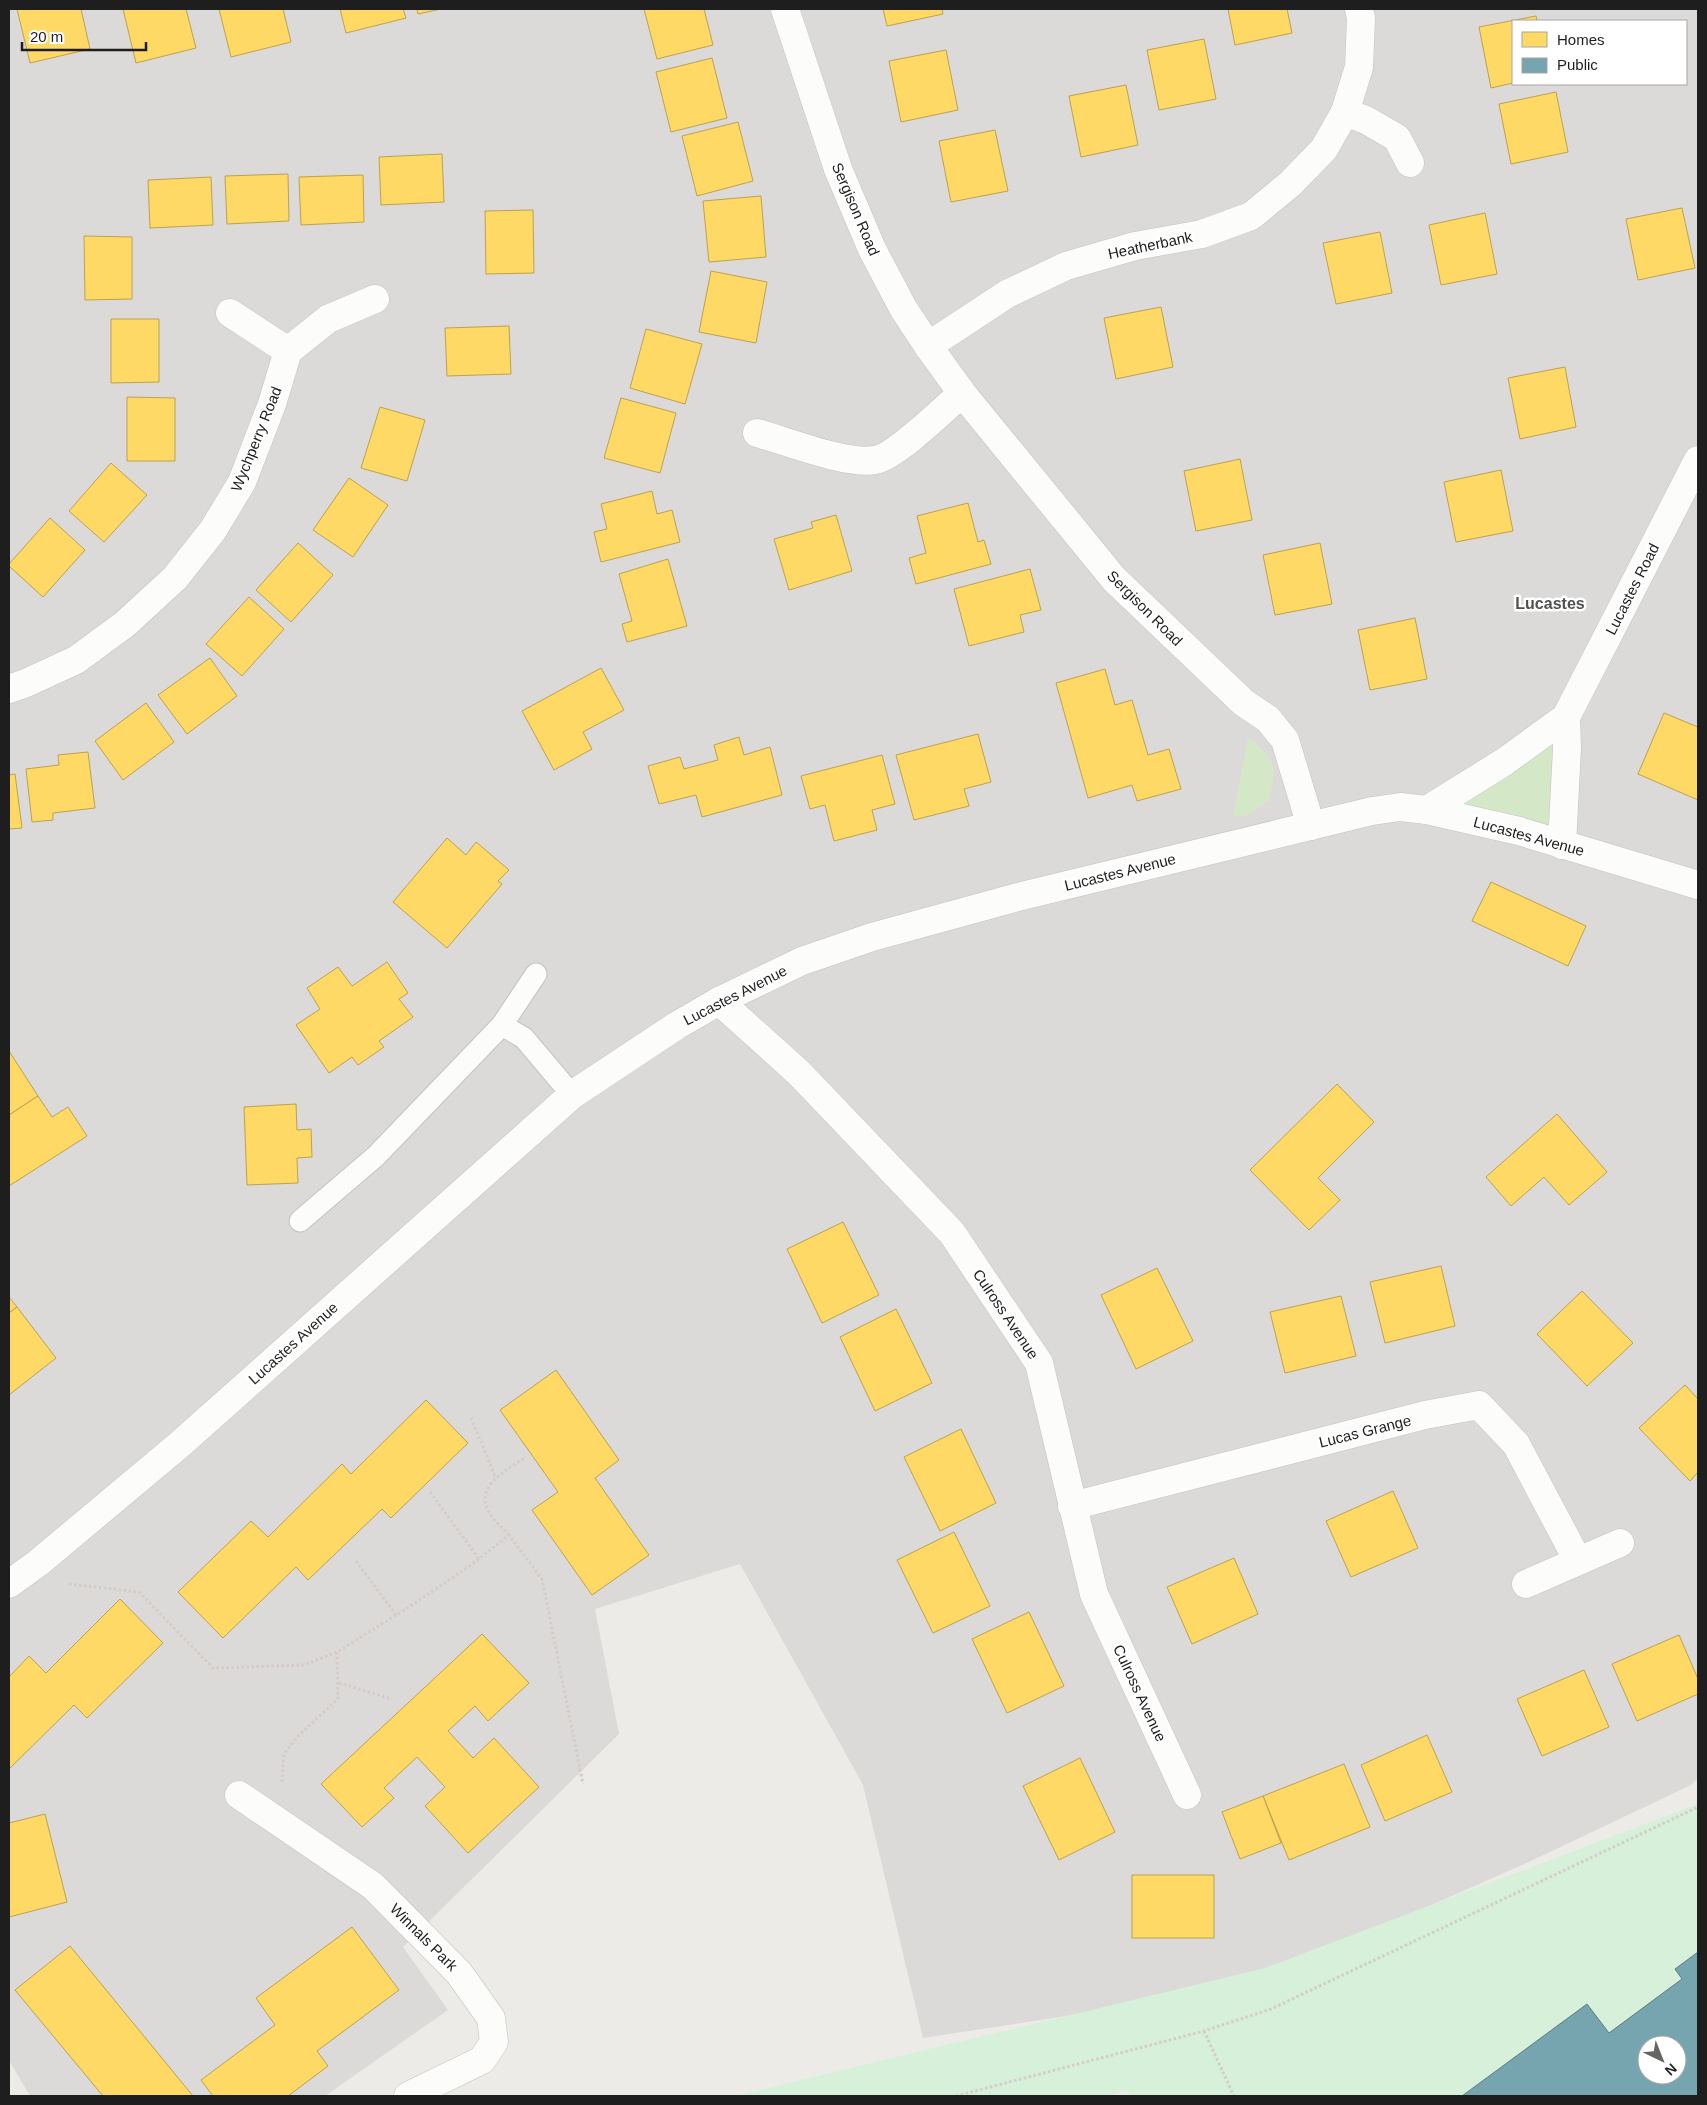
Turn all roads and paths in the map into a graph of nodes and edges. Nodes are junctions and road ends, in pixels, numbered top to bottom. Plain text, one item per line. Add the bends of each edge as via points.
1 (785, 9) edge
2 (1359, 9) edge
3 (1345, 112) junction
4 (1410, 163) dead end
5 (375, 299) dead end
6 (230, 313) dead end
7 (928, 346) junction
8 (288, 351) junction
9 (962, 393) junction
10 (757, 433) dead end
11 (1698, 460) edge
12 (9, 690) edge
13 (1566, 717) junction
14 (1427, 810) junction
15 (1312, 826) junction
16 (1562, 844) junction
17 (1698, 885) edge
18 (536, 974) dead end
19 (719, 1001) junction
20 (502, 1025) junction
21 (572, 1095) junction
22 (300, 1221) dead end
23 (471, 1418) dead end
24 (526, 1457) dead end
25 (496, 1478) junction
26 (430, 1492) dead end
27 (1072, 1506) junction
28 (509, 1535) junction
29 (1620, 1543) dead end
30 (478, 1559) junction
31 (356, 1561) dead end
32 (1578, 1561) junction
33 (38, 1562) junction
34 (9, 1584) edge
35 (1526, 1584) dead end
36 (396, 1615) junction
37 (337, 1652) junction
38 (338, 1683) junction
39 (392, 1698) dead end
40 (583, 1784) dead end
41 (239, 1795) dead end
42 (1187, 1795) dead end
43 (1698, 1807) edge
44 (279, 1821) junction
45 (1204, 2031) junction
46 (408, 2096) edge
47 (956, 2096) edge
48 (1234, 2096) edge

1 - 7 street, Sergison Road via 838,169 872,249 903,308
2 - 3 street, Heatherbank via 1359,66
3 - 4 street via 1397,138
3 - 7 street, Heatherbank via 1324,149 1290,184 1251,216 1202,234 1135,246 1066,266 1007,294
5 - 8 street via 328,319
6 - 8 street
7 - 9 street, Sergison Road
8 - 12 street, Wychperry Road via 242,482 213,530 175,578 125,624 76,660
9 - 10 street via 899,447 876,460 848,460
9 - 15 street, Sergison Road via 1114,579 1244,703 1268,719 1285,740
11 - 13 street, Lucastes Road
13 - 14 street, Lucastes Road via 1504,762
13 - 16 street, Lucastes Road
14 - 15 street, Lucastes Avenue via 1400,807
14 - 16 street, Lucastes Avenue
15 - 19 street, Lucastes Avenue via 1028,895 872,937 802,961
16 - 17 street, Lucastes Avenue
18 - 20 lane
19 - 21 street, Lucastes Avenue
19 - 27 street, Culross Avenue via 799,1073 952,1233 1039,1363
20 - 21 lane via 524,1038
20 - 22 lane via 376,1156
21 - 33 street, Lucastes Avenue via 179,1446
23 - 25 path
24 - 25 path
25 - 28 path via 486,1490 484,1500 490,1514
26 - 30 path
27 - 32 street, Lucas Grange via 1478,1405 1516,1444
27 - 42 street, Culross Avenue via 1094,1594
28 - 30 path
28 - 40 path via 542,1579
29 - 32 street
30 - 36 path
31 - 36 path
32 - 35 street
33 - 34 street, Lucastes Avenue
33 - 37 path via 60,1583 139,1592 213,1668 304,1665
36 - 37 path
37 - 38 path
38 - 39 path
38 - 44 path via 338,1699 297,1737 284,1754
41 - 44 street, Winnals Park
43 - 45 path via 1270,2009
44 - 46 street, Winnals Park via 372,1886 460,1973 491,2018 494,2042 482,2060
45 - 47 path
45 - 48 path

